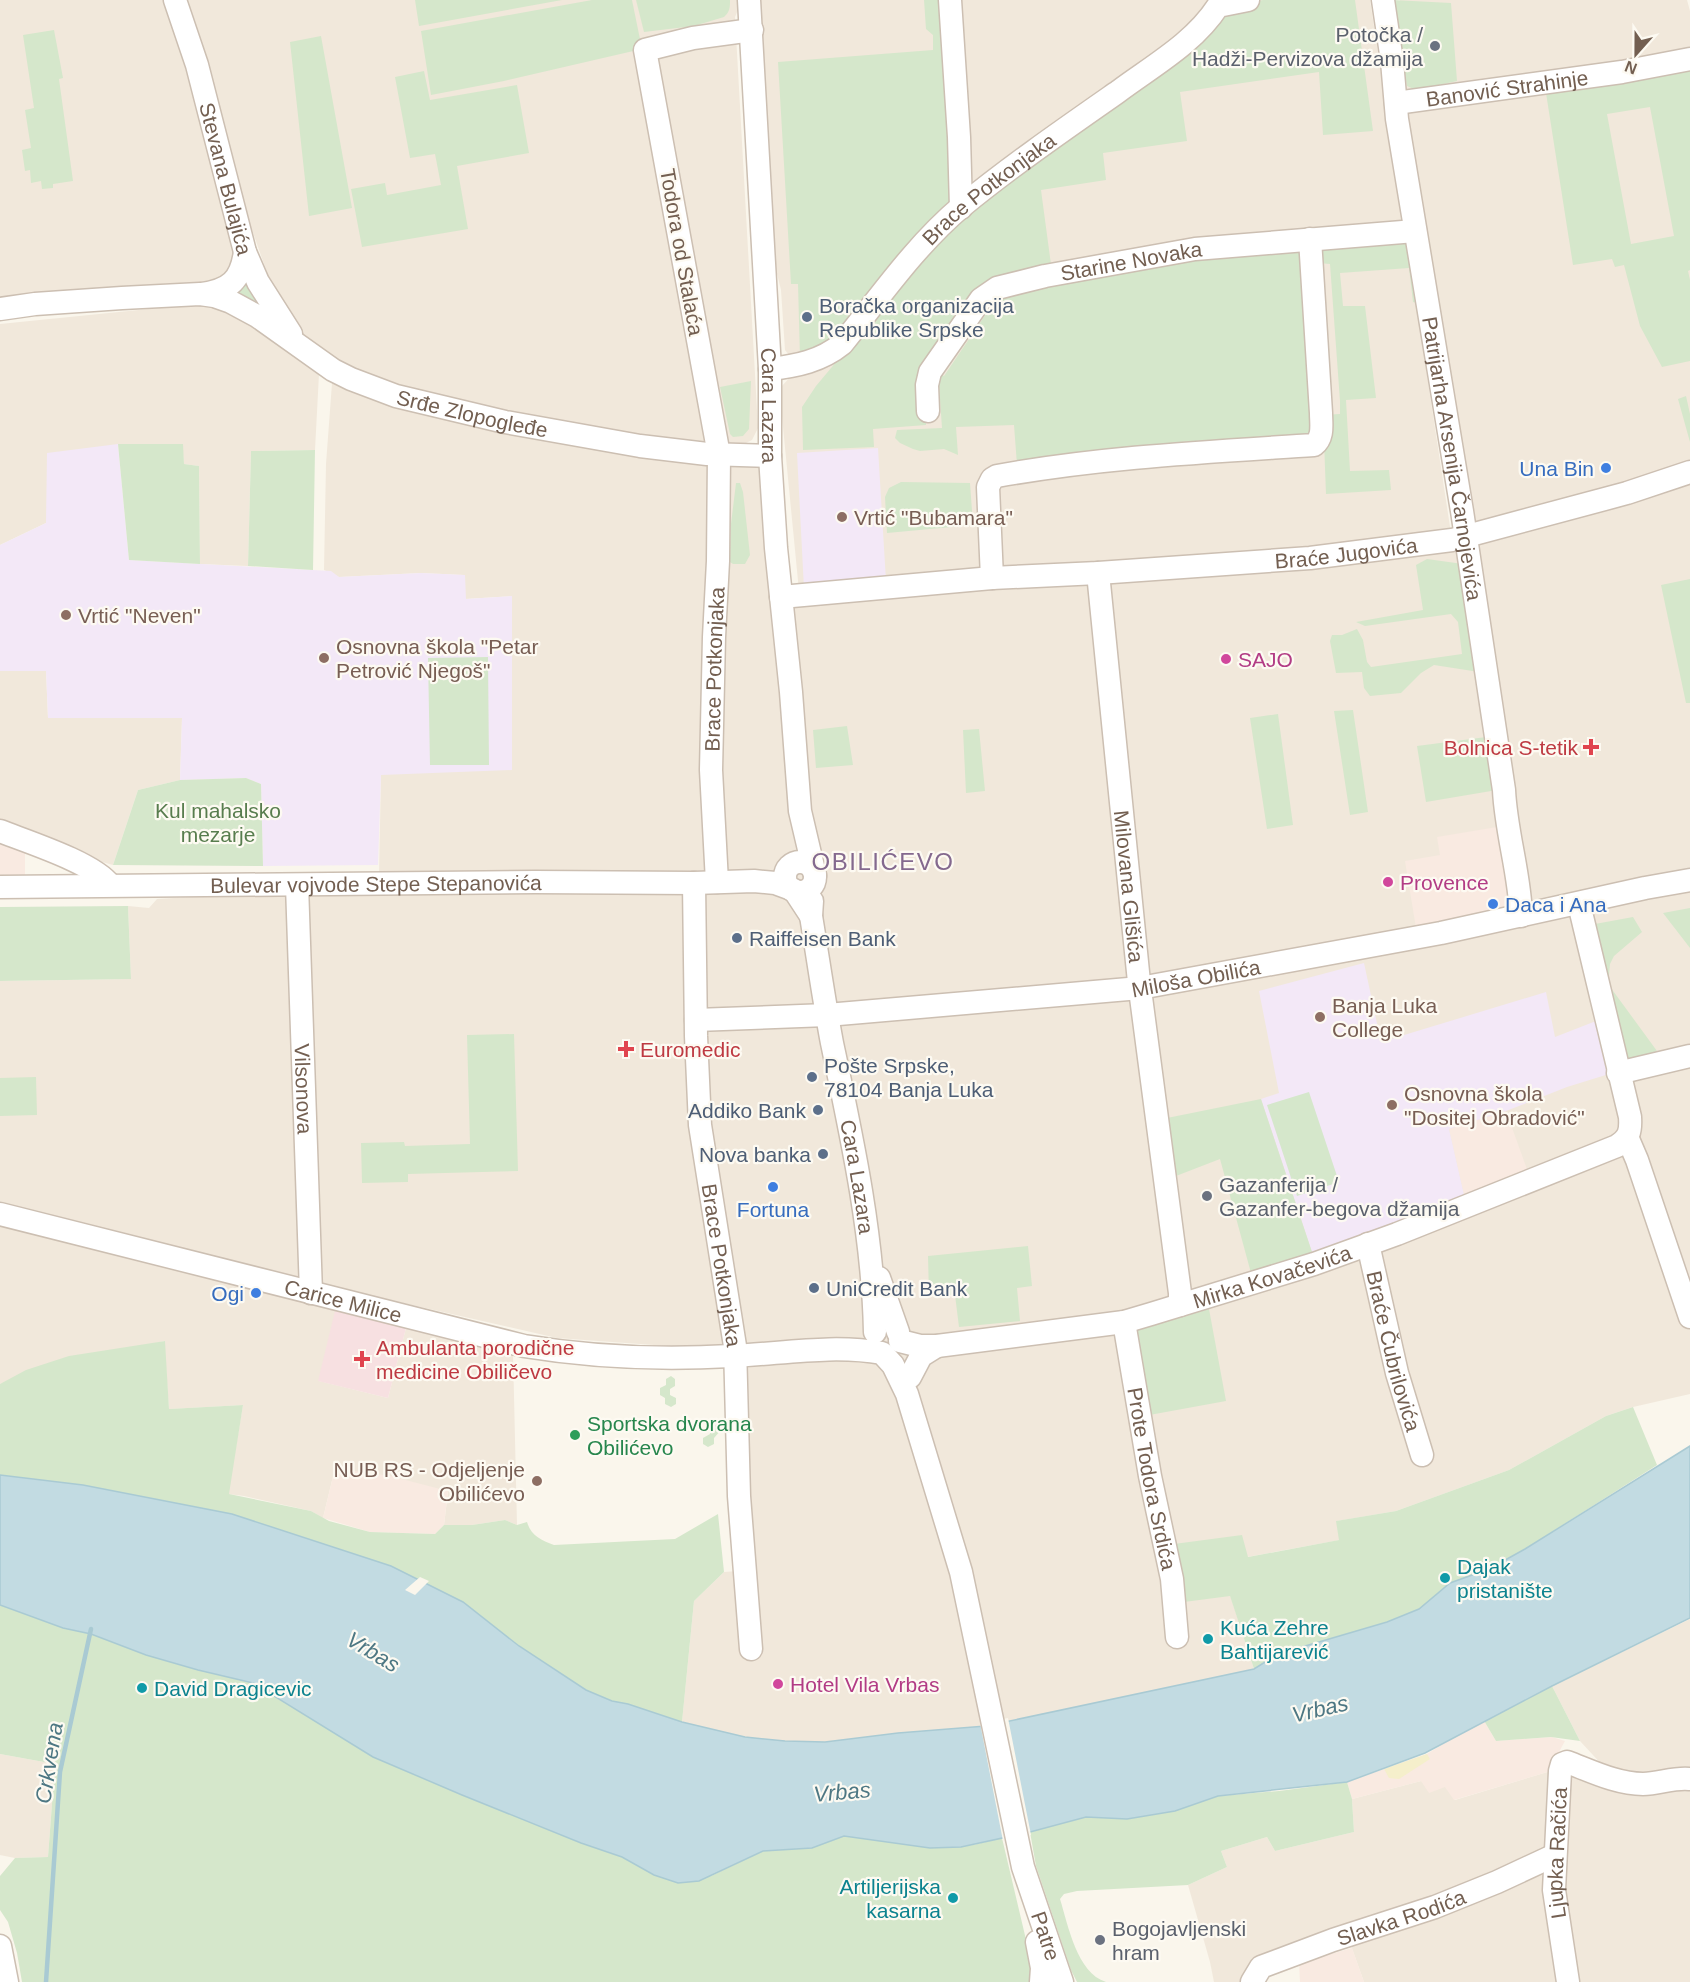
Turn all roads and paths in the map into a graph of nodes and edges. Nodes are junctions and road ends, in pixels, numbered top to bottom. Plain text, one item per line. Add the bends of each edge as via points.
1 (175, 0) edge
2 (749, 0) edge
3 (950, 0) edge
4 (1248, 0) edge
5 (1383, 0) edge
6 (752, 30) junction
7 (1690, 59) edge
8 (1396, 104) junction
9 (961, 208) junction
10 (1415, 231) junction
11 (1310, 239) junction
12 (245, 252) junction
13 (200, 294) junction
14 (0, 309) edge
15 (300, 347) junction
16 (770, 369) junction
17 (928, 411) dead end
18 (719, 455) junction
19 (770, 456) junction
20 (1690, 472) edge
21 (1466, 538) junction
22 (1098, 573) junction
23 (992, 578) junction
24 (781, 597) junction
25 (800, 811) junction
26 (0, 831) edge
27 (791, 866) junction
28 (815, 877) junction
29 (1690, 880) edge
30 (754, 881) junction
31 (717, 882) junction
32 (694, 883) junction
33 (110, 885) junction
34 (297, 885) junction
35 (0, 887) edge
36 (794, 890) junction
37 (1578, 903) junction
38 (812, 916) junction
39 (1521, 916) junction
40 (1140, 988) junction
41 (827, 1015) junction
42 (696, 1020) junction
43 (1690, 1056) edge
44 (1618, 1072) junction
45 (1628, 1139) junction
46 (0, 1214) edge
47 (1368, 1244) junction
48 (311, 1293) junction
49 (1180, 1305) junction
50 (1690, 1317) edge
51 (1124, 1322) junction
52 (888, 1340) junction
53 (937, 1346) junction
54 (735, 1356) junction
55 (908, 1385) junction
56 (1422, 1455) dead end
57 (1177, 1637) dead end
58 (751, 1648) dead end
59 (1690, 1779) edge
60 (1555, 1855) junction
61 (1026, 1877) junction
62 (0, 1946) edge
63 (7, 1982) edge
64 (1041, 1982) edge
65 (1062, 1982) edge
66 (1252, 1982) edge
67 (1568, 1982) edge

1 - 12 street, Stevana Bulajića
2 - 6 street, Cara Lazara
3 - 9 street
4 - 9 street, Brace Potkonjaka via 1218,6 1183,44
5 - 8 street, Patrijarha Arsenija Čarnojevića
6 - 16 street, Cara Lazara
6 - 18 street, Todora od Stalaća via 645,50
7 - 8 street, Banović Strahinje
8 - 10 street, Patrijarha Arsenija Čarnojevića
9 - 16 street, Brace Potkonjaka via 920,246 842,344 823,358
10 - 11 street, Starine Novaka
10 - 21 street, Patrijarha Arsenija Čarnojevića
11 - 17 street, Starine Novaka via 1195,249 997,288 981,299 930,372
11 - 23 street via 1320,438 1314,444 1119,459 1038,468 992,478 988,487
12 - 13 street, Srđe Zlopogleđe via 243,269 227,287
12 - 15 street, Stevana Bulajića via 258,282
13 - 14 street, Srđe Zlopogleđe
13 - 15 street, Srđe Zlopogleđe via 243,308
15 - 18 street, Srđe Zlopogleđe via 351,379 396,396 505,422 640,446
16 - 19 street, Cara Lazara
18 - 19 street, Srđe Zlopogleđe
18 - 31 street, Brace Potkonjaka via 711,770
19 - 24 street, Cara Lazara
20 - 21 street, Braće Jugovića
21 - 22 street, Braće Jugovića via 1310,558
21 - 39 street, Patrijarha Arsenija Čarnojevića
22 - 23 street, Braće Jugovića
22 - 40 street, Milovana Glišića
23 - 24 street, Braće Jugovića
24 - 25 street, Cara Lazara
25 - 27 street, Cara Lazara
25 - 28 street, Cara Lazara
26 - 33 street via 70,859 105,878
27 - 28 street via 801,862 809,865
27 - 30 street, Bulevar vojvode Stepe Stepanovića
27 - 36 street, Cara Lazara via 786,882
28 - 36 street via 807,890
28 - 38 street, Cara Lazara
29 - 37 street, Miloša Obilića
30 - 31 street, Bulevar vojvode Stepe Stepanovića
30 - 36 street, Bulevar vojvode Stepe Stepanovića
31 - 32 street, Bulevar vojvode Stepe Stepanovića
32 - 34 street, Bulevar vojvode Stepe Stepanovića
32 - 42 street, Brace Potkonjaka
33 - 34 street, Bulevar vojvode Stepe Stepanovića
33 - 35 street, Bulevar vojvode Stepe Stepanovića
34 - 48 street, Vilsonova
36 - 38 street, Cara Lazara
37 - 39 street, Miloša Obilića
37 - 44 street
38 - 41 street, Cara Lazara
39 - 40 street, Miloša Obilića
40 - 41 street, Miloša Obilića
40 - 49 street, Milovana Glišića
41 - 42 street, Miloša Obilića
41 - 52 street, Cara Lazara
42 - 54 street, Brace Potkonjaka via 700,1125
43 - 44 street
44 - 45 street via 1630,1117
45 - 47 street, Mirka Kovačevića
45 - 50 street
46 - 48 street, Carice Milice
47 - 49 street, Mirka Kovačevića
47 - 56 street, Braće Čubrilovića via 1397,1373
48 - 54 street, Carice Milice via 557,1351 663,1357
49 - 51 street, Mirka Kovačevića
51 - 53 street, Mirka Kovačevića
51 - 57 street, Prote Todora Srdića via 1172,1579
52 - 53 street, Mirka Kovačevića
52 - 54 street, Carice Milice via 836,1349
52 - 55 street, Cara Lazara via 893,1365
53 - 55 street via 921,1356
54 - 58 street, Brace Potkonjaka via 739,1496
55 - 61 street, Cara Lazara via 961,1572
59 - 60 street, Ljupka Račića via 1634,1784 1567,1762 1562,1764
60 - 66 street, Slavka Rodića via 1436,1907 1261,1966
60 - 67 street, Ljupka Račića via 1554,1890
61 - 64 street, Patre
61 - 65 street, Patre
62 - 63 street

